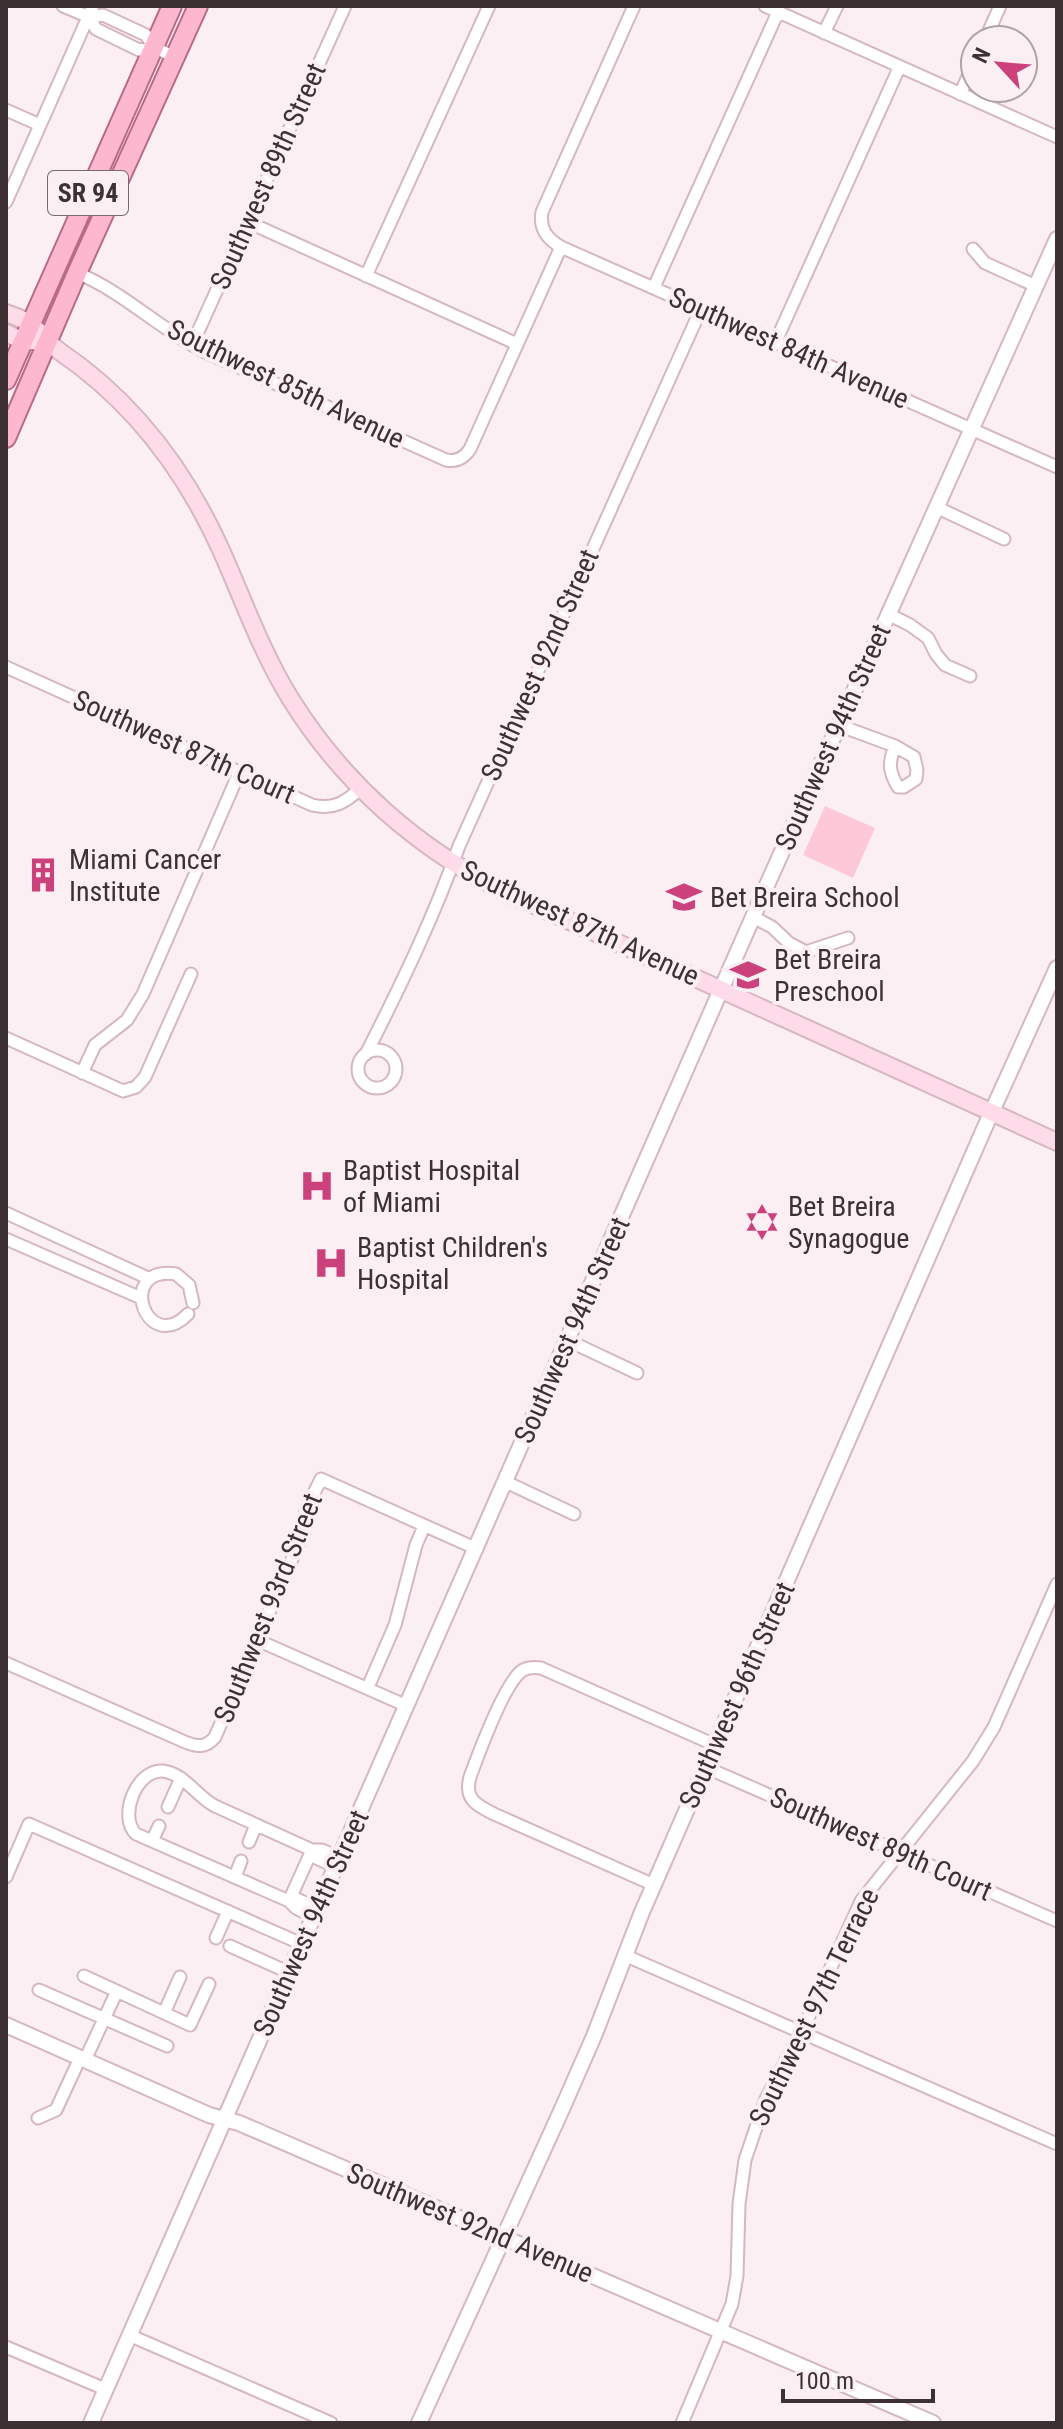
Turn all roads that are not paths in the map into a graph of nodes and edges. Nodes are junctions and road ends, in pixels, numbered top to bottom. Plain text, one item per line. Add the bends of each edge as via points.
1 (63, 6) edge
2 (172, 6) edge
3 (198, 6) edge
4 (345, 6) edge
5 (489, 6) edge
6 (634, 6) edge
7 (765, 6) edge
8 (837, 6) edge
9 (91, 12) edge
10 (778, 12) junction
11 (824, 33) junction
12 (153, 47) junction
13 (175, 57) junction
14 (899, 68) junction
15 (959, 94) edge
16 (983, 104) edge
17 (6, 110) edge
18 (40, 125) junction
19 (1057, 137) edge
20 (6, 202) edge
21 (248, 222) junction
22 (1057, 239) edge
23 (561, 247) junction
24 (973, 249) dead end
25 (77, 273) junction
26 (366, 276) junction
27 (1036, 286) junction
28 (654, 287) junction
29 (701, 309) junction
30 (6, 313) edge
31 (20, 332) edge
32 (776, 341) junction
33 (47, 342) junction
34 (517, 344) junction
35 (192, 345) junction
36 (6, 380) edge
37 (971, 429) junction
38 (6, 438) edge
39 (1057, 467) edge
40 (936, 507) junction
41 (1004, 539) dead end
42 (888, 614) junction
43 (6, 667) edge
44 (970, 676) dead end
45 (838, 725) junction
46 (895, 746) dead end
47 (239, 773) junction
48 (361, 788) junction
49 (453, 863) junction
50 (753, 917) junction
51 (848, 938) dead end
52 (1057, 968) edge
53 (191, 974) dead end
54 (721, 989) junction
55 (383, 1022) junction
56 (6, 1038) edge
57 (385, 1051) junction
58 (366, 1054) junction
59 (82, 1073) junction
60 (991, 1112) junction
61 (1057, 1142) edge
62 (6, 1213) edge
63 (6, 1239) edge
64 (150, 1279) junction
65 (141, 1298) junction
66 (567, 1340) junction
67 (637, 1373) dead end
68 (506, 1482) junction
69 (574, 1514) dead end
70 (424, 1526) junction
71 (477, 1549) junction
72 (1057, 1584) edge
73 (257, 1640) junction
74 (6, 1663) edge
75 (368, 1687) junction
76 (407, 1706) junction
77 (715, 1745) junction
78 (705, 1767) junction
79 (181, 1778) junction
80 (168, 1807) dead end
81 (256, 1825) junction
82 (159, 1826) dead end
83 (152, 1841) junction
84 (249, 1842) dead end
85 (312, 1850) junction
86 (902, 1852) junction
87 (241, 1861) dead end
88 (338, 1862) junction
89 (6, 1877) edge
90 (235, 1877) junction
91 (654, 1885) junction
92 (289, 1901) junction
93 (228, 1911) junction
94 (316, 1913) junction
95 (1057, 1921) edge
96 (216, 1938) dead end
97 (302, 1944) junction
98 (230, 1946) dead end
99 (624, 1955) junction
100 (290, 1973) junction
101 (84, 1976) dead end
102 (180, 1977) dead end
103 (209, 1984) dead end
104 (39, 1990) dead end
105 (117, 1991) junction
106 (164, 2013) junction
107 (104, 2018) junction
108 (6, 2025) edge
109 (801, 2033) junction
110 (167, 2046) dead end
111 (82, 2059) junction
112 (38, 2118) dead end
113 (225, 2119) junction
114 (1057, 2144) edge
115 (502, 2236) junction
116 (722, 2331) junction
117 (129, 2335) junction
118 (6, 2347) edge
119 (105, 2389) junction
120 (91, 2423) edge
121 (331, 2423) edge
122 (419, 2423) edge
123 (682, 2423) edge
124 (933, 2423) edge

1 - 9 street
2 - 12 main road, SR 94
3 - 13 main road, SR 94
4 - 21 street, Southwest 89th Street
5 - 26 street
6 - 23 street via 542,212 544,233
7 - 10 street
8 - 11 street
9 - 12 street via 96,29 139,50
9 - 18 street
10 - 11 street
10 - 28 street
11 - 14 street
12 - 13 street
12 - 31 main road, SR 94
13 - 25 main road, SR 94
14 - 15 street
14 - 32 street
16 - 19 street
17 - 18 street
18 - 20 street
21 - 26 street
21 - 35 street, Southwest 89th Street
22 - 27 street, Southwest 94th Street
23 - 28 street, Southwest 84th Avenue
23 - 34 street
24 - 27 street via 985,263
25 - 33 main road, SR 94
25 - 35 street, Southwest 85th Avenue via 104,284
26 - 34 street
27 - 37 street, Southwest 94th Street
28 - 29 street, Southwest 84th Avenue
29 - 32 street, Southwest 84th Avenue
29 - 49 street, Southwest 92nd Street
30 - 31 main road
31 - 33 main road
31 - 36 main road, SR 94
32 - 37 street, Southwest 84th Avenue
33 - 38 main road, SR 94
33 - 48 main road, Southwest 87th Avenue via 108,387 164,450 207,521 285,690
34 - 35 street, Southwest 85th Avenue via 470,449 458,460 446,460
37 - 39 street, Southwest 84th Avenue
37 - 40 street, Southwest 94th Street
40 - 41 street
40 - 42 street, Southwest 94th Street
42 - 44 street via 928,638 945,665
42 - 45 street, Southwest 94th Street
43 - 47 street, Southwest 87th Court
45 - 46 street
45 - 50 street, Southwest 94th Street
47 - 48 street, Southwest 87th Court via 320,807 342,803
47 - 59 street via 143,994 127,1020 95,1045
48 - 49 main road, Southwest 87th Avenue
49 - 54 main road, Southwest 87th Avenue via 527,903
49 - 55 street, Southwest 92nd Street
50 - 51 street via 806,952
50 - 54 street, Southwest 94th Street
52 - 60 street, Southwest 96th Street
53 - 59 street via 136,1087 123,1091
54 - 60 main road, Southwest 87th Avenue
54 - 66 street, Southwest 94th Street
55 - 57 street, Southwest 92nd Street
55 - 58 street, Southwest 92nd Street
56 - 59 street
57 - 58 street
57 - 58 street via 397,1071 381,1088 369,1087 360,1078 358,1065
60 - 61 main road, Southwest 87th Avenue
60 - 77 street, Southwest 96th Street
62 - 64 street
63 - 65 street
64 - 65 street
64 - 65 street via 176,1274 189,1285 191,1308 175,1324 159,1324 146,1314
66 - 67 street
66 - 68 street, Southwest 94th Street
68 - 69 street
68 - 71 street, Southwest 94th Street
70 - 71 street
70 - 73 street, Southwest 93rd Street via 321,1479
70 - 75 street via 395,1625
71 - 76 street, Southwest 94th Street
72 - 86 street, Southwest 97th Terrace via 994,1727
73 - 74 street, Southwest 93rd Street via 208,1745 190,1744
73 - 75 street
75 - 76 street
76 - 88 street, Southwest 94th Street
77 - 78 street, Southwest 96th Street
77 - 91 street via 546,1670 527,1668 507,1690 473,1770 467,1791 472,1800
78 - 86 street, Southwest 89th Court
78 - 91 street, Southwest 96th Street
79 - 80 street
79 - 81 street via 202,1799
79 - 83 street via 154,1772 132,1799 129,1827
81 - 84 street
81 - 85 street
82 - 83 street
83 - 90 street
85 - 88 street via 322,1850
85 - 92 street
86 - 95 street, Southwest 89th Court
86 - 109 street, Southwest 97th Terrace via 861,1901
87 - 90 street
88 - 94 street, Southwest 94th Street
89 - 93 street via 29,1824
90 - 92 street
91 - 99 street, Southwest 96th Street
92 - 94 street via 297,1899
93 - 96 street
93 - 97 street
94 - 97 street, Southwest 94th Street
97 - 100 street, Southwest 94th Street
98 - 100 street
99 - 109 street
99 - 115 street, Southwest 96th Street via 573,2085
100 - 113 street, Southwest 94th Street
101 - 105 street
102 - 106 street
103 - 106 street via 190,2025
104 - 107 street
105 - 106 street
105 - 107 street
107 - 110 street
107 - 111 street
108 - 111 street, Southwest 92nd Avenue
109 - 114 street
109 - 116 street, Southwest 97th Terrace via 768,2093 748,2147 739,2204 737,2276
111 - 112 street via 56,2110
111 - 113 street, Southwest 92nd Avenue
113 - 115 street, Southwest 92nd Avenue
113 - 117 street, Southwest 94th Street
115 - 116 street, Southwest 92nd Avenue
115 - 122 street, Southwest 96th Street
116 - 123 street, Southwest 97th Terrace
116 - 124 street, Southwest 92nd Avenue
117 - 119 street, Southwest 94th Street
117 - 121 street
118 - 119 street
119 - 120 street, Southwest 94th Street

